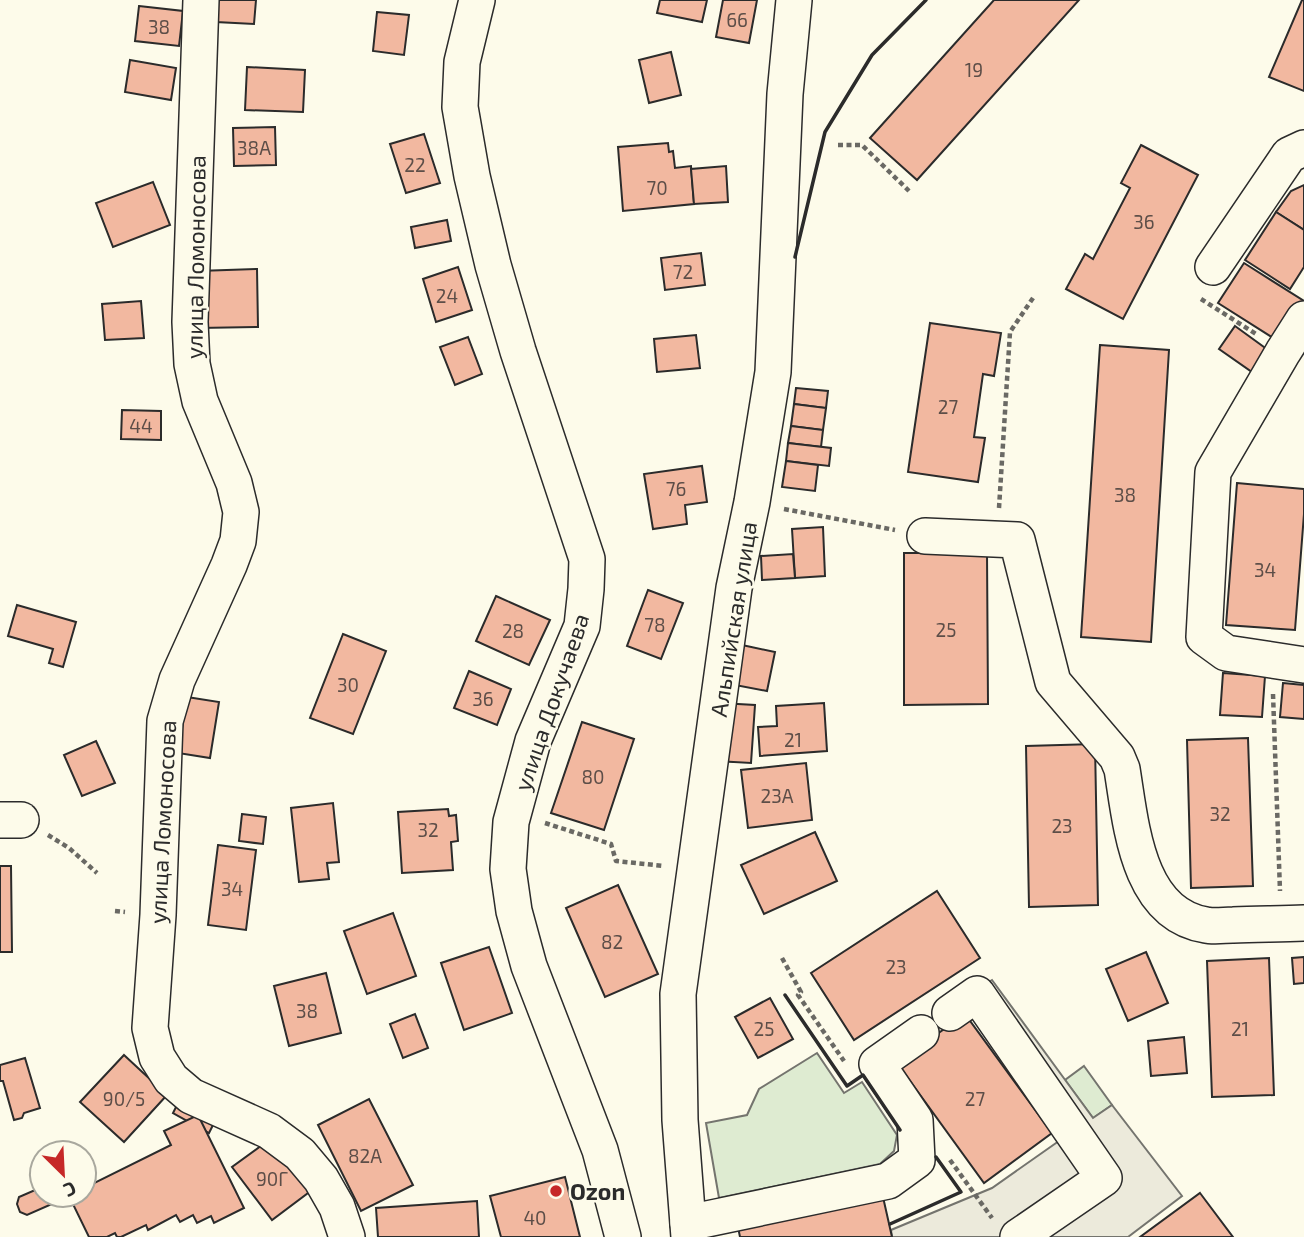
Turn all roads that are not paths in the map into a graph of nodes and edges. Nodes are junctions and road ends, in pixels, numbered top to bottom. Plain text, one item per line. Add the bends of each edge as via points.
1 (201, 0) edge
2 (477, 0) edge
3 (794, 0) edge
4 (1304, 148) edge
5 (1204, 281) road end
6 (1304, 319) edge
7 (925, 536) road end
8 (1288, 662) edge
9 (1292, 923) edge
10 (950, 1013) dead end
11 (921, 1034) dead end
12 (701, 1229) edge
13 (1008, 1231) edge
14 (347, 1237) edge
15 (623, 1237) edge

1 - 14 street, улица Ломоносова via 192,364 200,401 242,512 238,541 177,680 164,721 150,1028 157,1057 171,1079 191,1096 269,1131 300,1154 337,1207
2 - 15 street, улица Докучаева via 462,62 460,107 472,176 518,351 587,559 582,626 533,741 511,822 508,869 528,966 600,1150
3 - 12 street, Альпийская улица via 785,94 773,372 734,588 678,994 680,1120
4 - 5 street via 1289,155
6 - 8 street via 1213,472 1203,637 1226,653
7 - 9 street via 1007,540 1053,682 1117,757 1136,852 1145,874 1172,910 1206,926
10 - 13 street via 977,995 1104,1178
11 - 12 street via 877,1064 915,1120 917,1160 888,1181

